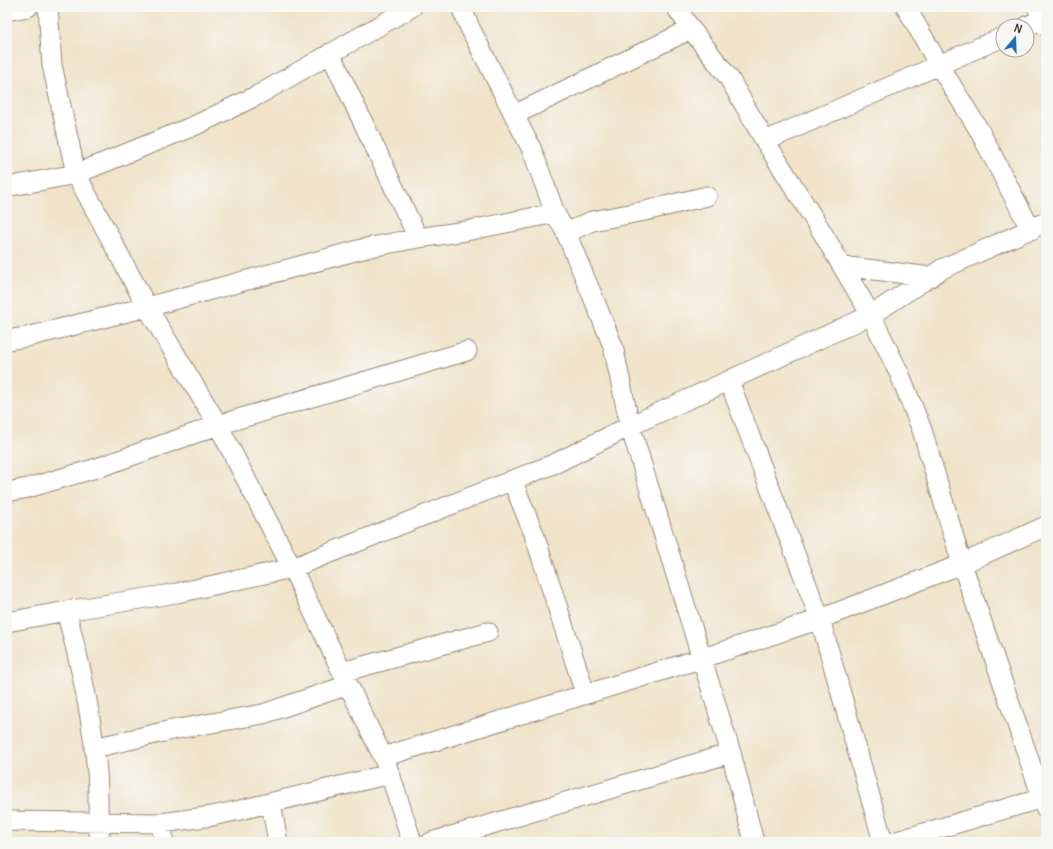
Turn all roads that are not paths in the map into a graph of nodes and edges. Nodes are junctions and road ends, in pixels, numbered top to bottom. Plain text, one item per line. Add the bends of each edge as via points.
1 (28, 7) edge
2 (48, 7) edge
3 (412, 7) edge
4 (461, 7) edge
5 (676, 7) edge
6 (906, 7) edge
7 (7, 11) edge
8 (691, 29) junction
9 (995, 40) edge
10 (330, 53) junction
11 (939, 65) junction
12 (514, 115) junction
13 (765, 141) junction
14 (76, 174) junction
15 (7, 187) edge
16 (707, 196) dead end
17 (555, 213) junction
18 (1039, 226) edge
19 (566, 233) junction
20 (418, 238) junction
21 (842, 266) junction
22 (931, 277) junction
23 (147, 307) junction
24 (871, 315) junction
25 (7, 340) edge
26 (467, 351) dead end
27 (729, 381) junction
28 (218, 425) junction
29 (630, 426) junction
30 (512, 480) junction
31 (7, 492) edge
32 (1046, 526) edge
33 (962, 564) junction
34 (292, 568) junction
35 (66, 611) junction
36 (820, 619) junction
37 (7, 622) edge
38 (488, 632) dead end
39 (702, 658) junction
40 (345, 679) junction
41 (585, 693) junction
42 (94, 748) junction
43 (731, 753) junction
44 (386, 766) junction
45 (1045, 802) edge
46 (271, 803) junction
47 (7, 821) edge
48 (97, 821) junction
49 (161, 823) junction
50 (100, 842) edge
51 (164, 842) edge
52 (278, 842) edge
53 (412, 842) edge
54 (432, 842) edge
55 (754, 842) edge
56 (883, 842) edge
57 (893, 842) edge

1 - 7 street
2 - 14 street via 52,65
3 - 10 street
4 - 12 street
5 - 8 street
6 - 11 street
8 - 12 street
8 - 13 street via 729,78
9 - 11 street
10 - 14 street via 258,95 196,125
10 - 20 street
11 - 13 street
11 - 18 street
12 - 17 street via 532,150
13 - 21 street
14 - 15 street
14 - 23 street
16 - 19 street via 592,221
17 - 19 street
17 - 20 street
18 - 22 street
19 - 29 street via 612,346
20 - 23 street via 366,248
21 - 22 street
21 - 24 street
22 - 24 street
23 - 25 street
23 - 28 street
24 - 27 street
24 - 33 street via 900,375 922,430
26 - 28 street
27 - 29 street
27 - 36 street
28 - 31 street via 100,467
28 - 34 street
29 - 30 street via 556,463
29 - 39 street
30 - 34 street
30 - 41 street via 534,534
32 - 33 street
33 - 36 street
33 - 45 street
34 - 35 street via 177,593
34 - 40 street
35 - 37 street
35 - 42 street via 87,697
36 - 39 street
36 - 56 street
38 - 40 street
39 - 41 street
39 - 43 street
40 - 42 street via 263,714 172,730
40 - 44 street
41 - 44 street
42 - 48 street
43 - 54 street
43 - 55 street
44 - 46 street
44 - 53 street
45 - 57 street
46 - 49 street via 212,816
46 - 52 street
47 - 48 street
48 - 49 street
48 - 50 street
49 - 51 street

